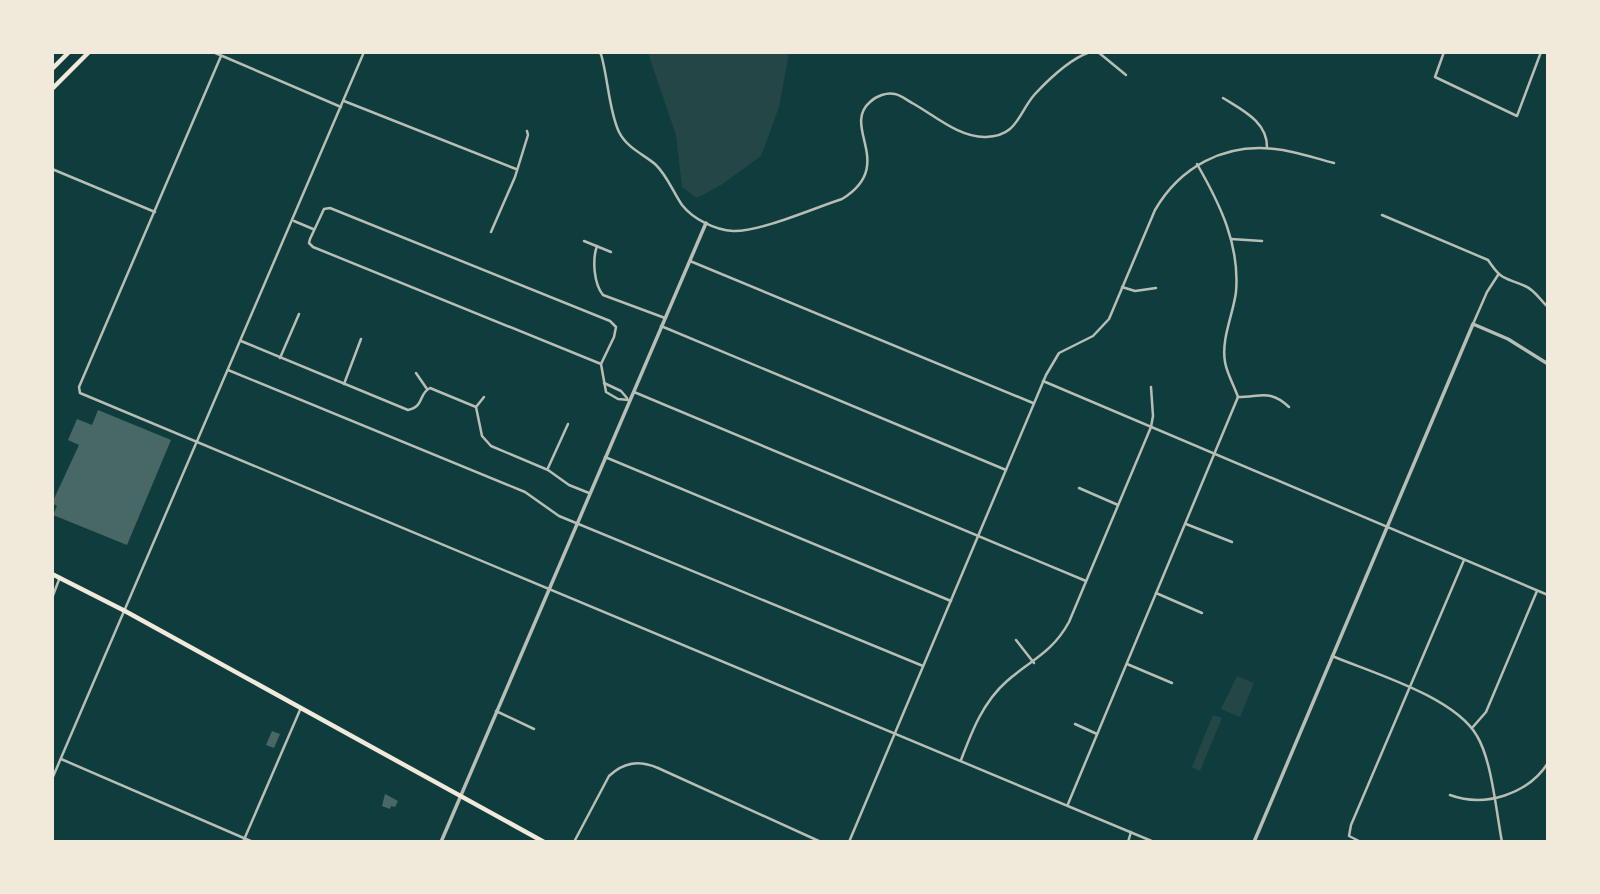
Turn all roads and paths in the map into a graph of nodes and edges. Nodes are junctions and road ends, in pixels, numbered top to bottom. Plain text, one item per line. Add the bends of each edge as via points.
1 (69, 52) edge
2 (89, 52) edge
3 (214, 52) edge
4 (364, 52) edge
5 (598, 52) edge
6 (1090, 52) edge
7 (1098, 52) edge
8 (1444, 52) edge
9 (1542, 52) edge
10 (221, 56) junction
11 (52, 69) edge
12 (1126, 75) dead end
13 (52, 89) edge
14 (1223, 98) dead end
15 (344, 101) junction
16 (341, 107) junction
17 (527, 131) dead end
18 (1267, 148) junction
19 (1334, 163) dead end
20 (1197, 164) junction
21 (52, 169) edge
22 (516, 169) junction
23 (155, 212) junction
24 (1382, 215) dead end
25 (293, 220) junction
26 (706, 223) junction
27 (313, 229) junction
28 (491, 232) dead end
29 (1231, 239) junction
30 (1262, 241) dead end
31 (584, 242) dead end
32 (597, 247) junction
33 (611, 252) dead end
34 (690, 261) junction
35 (1498, 275) junction
36 (1122, 287) junction
37 (1156, 288) dead end
38 (1548, 307) edge
39 (299, 314) dead end
40 (665, 318) junction
41 (1473, 324) junction
42 (662, 326) junction
43 (361, 339) dead end
44 (241, 341) junction
45 (281, 358) junction
46 (601, 364) junction
47 (1548, 364) edge
48 (228, 370) junction
49 (416, 373) dead end
50 (1043, 381) junction
51 (604, 383) junction
52 (344, 384) junction
53 (1151, 387) dead end
54 (427, 389) junction
55 (633, 391) junction
56 (484, 397) dead end
57 (1238, 397) junction
58 (629, 400) junction
59 (1034, 403) junction
60 (476, 407) junction
61 (1289, 407) dead end
62 (568, 424) dead end
63 (1151, 427) junction
64 (197, 442) junction
65 (1215, 454) junction
66 (605, 457) junction
67 (548, 470) junction
68 (1006, 470) junction
69 (1079, 488) dead end
70 (589, 494) junction
71 (1118, 505) junction
72 (577, 523) junction
73 (1186, 524) junction
74 (1387, 527) junction
75 (978, 535) junction
76 (1232, 542) dead end
77 (1464, 560) junction
78 (52, 574) edge
79 (60, 577) junction
80 (1086, 580) junction
81 (52, 585) edge
82 (549, 587) junction
83 (1537, 591) junction
84 (1156, 593) junction
85 (1548, 595) edge
86 (52, 598) edge
87 (951, 601) junction
88 (125, 611) junction
89 (1202, 612) dead end
90 (1016, 640) dead end
91 (1332, 656) junction
92 (1034, 663) junction
93 (1127, 664) junction
94 (923, 666) junction
95 (1172, 683) dead end
96 (1409, 688) junction
97 (300, 709) junction
98 (496, 711) junction
99 (1075, 724) dead end
100 (1472, 728) junction
101 (534, 729) dead end
102 (895, 733) junction
103 (1097, 734) junction
104 (61, 759) junction
105 (961, 761) junction
106 (1548, 763) edge
107 (52, 779) edge
108 (1450, 795) dead end
109 (460, 797) junction
110 (1494, 797) junction
111 (1068, 805) junction
112 (1131, 832) junction
113 (244, 840) edge
114 (253, 842) edge
115 (441, 842) edge
116 (544, 842) edge
117 (574, 842) edge
118 (821, 842) edge
119 (849, 842) edge
120 (1128, 842) edge
121 (1154, 842) edge
122 (1254, 842) edge
123 (1361, 842) edge
124 (1502, 842) edge

1 - 11 main road
2 - 13 main road
3 - 10 street
4 - 15 street
5 - 26 street via 619,132 656,165 683,206
6 - 26 street via 1035,94 1012,128 993,136 966,134 896,94 881,95 868,103 862,114 860,128 869,159 854,192 755,228 733,231
7 - 12 street
8 - 9 street via 1435,77 1517,116
10 - 16 street
10 - 23 street
14 - 18 street via 1258,123
15 - 16 street
15 - 22 street
16 - 25 street
17 - 22 street
18 - 19 street
18 - 20 street via 1231,151
20 - 29 street via 1220,206
20 - 36 street via 1180,176 1154,210
21 - 23 street
22 - 28 street
23 - 64 street via 80,393
24 - 35 street via 1488,260
25 - 27 street
25 - 44 street
26 - 34 street
27 - 46 street via 313,247
27 - 46 street via 324,209 330,208 614,324 614,337
29 - 30 street
29 - 57 street via 1236,292 1224,352
31 - 32 street
32 - 33 street
32 - 40 street via 598,289 603,295
34 - 40 street
34 - 59 street
35 - 38 street via 1526,286
35 - 41 street
36 - 37 street via 1135,291
36 - 50 street via 1101,328 1059,353
39 - 45 street
40 - 42 street
41 - 47 street
41 - 74 street
42 - 55 street
42 - 68 street
43 - 52 street
44 - 45 street
44 - 48 street
45 - 52 street
46 - 51 street
48 - 64 street
48 - 72 street via 525,492
49 - 54 street
50 - 59 street
50 - 63 street
51 - 58 street
51 - 58 street via 609,396
52 - 54 street via 408,410 421,403
53 - 63 street
54 - 60 street
55 - 58 street
55 - 75 street
56 - 60 street
57 - 61 street via 1272,395
57 - 65 street
58 - 66 street
59 - 68 street
60 - 67 street via 482,436 491,446
62 - 67 street
63 - 65 street
63 - 71 street
64 - 82 street
64 - 88 street
65 - 73 street
65 - 74 street
66 - 70 street
66 - 87 street
67 - 70 street
68 - 75 street
69 - 71 street
70 - 72 street
71 - 80 street
72 - 82 street
72 - 94 street
73 - 76 street
73 - 84 street
74 - 77 street
74 - 91 street
75 - 80 street
75 - 87 street
77 - 83 street
77 - 96 street
78 - 79 main road
79 - 81 street
79 - 86 street
79 - 88 main road
80 - 92 street via 1059,638
82 - 98 street
82 - 102 street
83 - 85 street
83 - 100 street via 1486,712
84 - 89 street
84 - 93 street
87 - 94 street
88 - 97 main road
88 - 104 street
90 - 92 street
91 - 96 street
91 - 122 street
92 - 105 street via 1008,680 988,702
93 - 95 street
93 - 103 street
94 - 102 street
96 - 100 street via 1448,706
96 - 123 street via 1351,825 1349,836
97 - 109 main road
97 - 113 street
98 - 101 street
98 - 109 street
99 - 103 street
100 - 110 street via 1487,760
102 - 105 street
102 - 119 street
103 - 111 street
104 - 107 street
104 - 113 street
105 - 111 street
106 - 110 street via 1520,791
108 - 110 street via 1476,801
109 - 115 street
109 - 116 main road
110 - 124 street
111 - 112 street
112 - 120 street
112 - 121 street
113 - 114 street
117 - 118 street via 609,776 638,762

